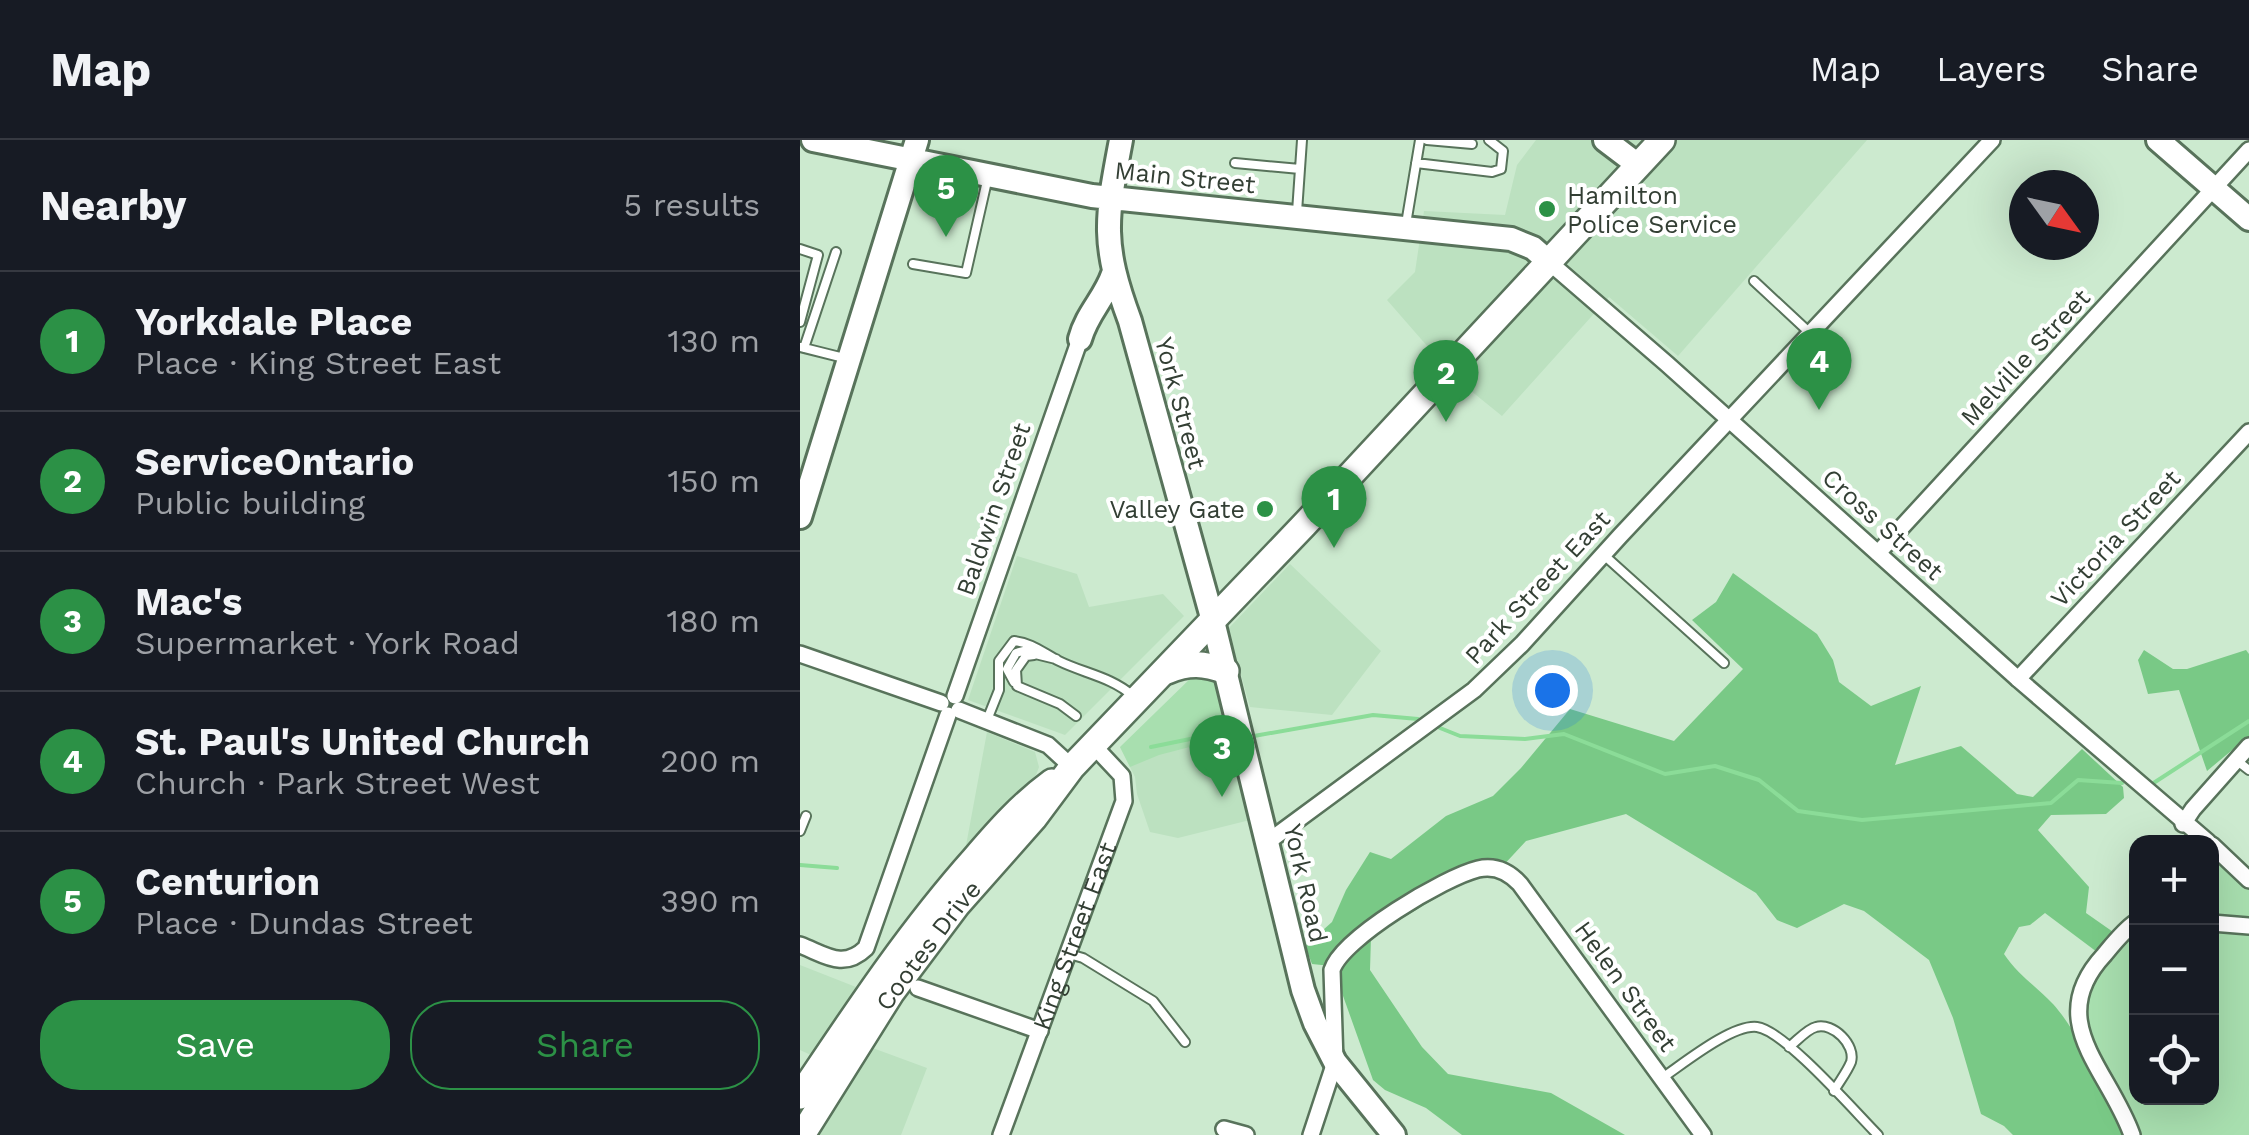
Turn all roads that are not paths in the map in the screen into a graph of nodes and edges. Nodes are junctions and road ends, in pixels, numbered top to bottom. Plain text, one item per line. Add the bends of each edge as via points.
1 (813, 140) edge
2 (1121, 140) edge
3 (1302, 140) edge
4 (1423, 140) edge
5 (1489, 140) edge
6 (1606, 140) edge
7 (1662, 140) edge
8 (1992, 140) edge
9 (2158, 140) edge
10 (1472, 144) dead end
11 (914, 150) edge
12 (2249, 150) edge
13 (1235, 163) dead end
14 (1416, 163) junction
15 (1638, 165) junction
16 (1300, 169) junction
17 (988, 176) junction
18 (2214, 188) junction
19 (1110, 198) junction
20 (1297, 216) junction
21 (2249, 219) edge
22 (1406, 227) junction
23 (800, 249) edge
24 (836, 252) dead end
25 (1549, 262) junction
26 (913, 264) dead end
27 (1113, 274) junction
28 (1754, 282) dead end
29 (1126, 308) junction
30 (800, 322) edge
31 (1811, 334) junction
32 (1080, 338) junction
33 (802, 347) edge
34 (850, 360) junction
35 (1729, 420) junction
36 (2249, 432) edge
37 (800, 517) edge
38 (1878, 553) junction
39 (1604, 554) junction
40 (1213, 621) junction
41 (800, 654) edge
42 (1056, 660) junction
43 (1724, 664) dead end
44 (1226, 671) junction
45 (1162, 673) junction
46 (2018, 679) junction
47 (1137, 700) junction
48 (951, 706) junction
49 (1076, 716) dead end
50 (987, 720) junction
51 (1093, 744) junction
52 (2249, 746) edge
53 (2243, 765) edge
54 (1072, 767) junction
55 (806, 816) dead end
56 (2184, 824) junction
57 (800, 831) edge
58 (2189, 835) edge
59 (2198, 835) edge
60 (1269, 841) junction
61 (2219, 852) edge
62 (2249, 880) edge
63 (2219, 924) edge
64 (2133, 925) edge
65 (2249, 926) edge
66 (800, 945) edge
67 (1069, 954) junction
68 (918, 988) dead end
69 (1040, 1032) junction
70 (1185, 1042) dead end
71 (1789, 1047) junction
72 (1335, 1062) junction
73 (1662, 1078) junction
74 (1834, 1091) junction
75 (800, 1096) edge
76 (1224, 1128) dead end
77 (802, 1135) edge
78 (1001, 1135) edge
79 (1246, 1135) edge
80 (1311, 1135) edge
81 (1394, 1135) edge
82 (1703, 1135) edge
83 (1878, 1135) edge
84 (2132, 1135) edge

1 - 11 main road, Main Street
2 - 19 main road, York Street
3 - 16 lane
4 - 10 lane
4 - 14 lane
5 - 14 lane via 1503,151 1501,169 1492,172
6 - 15 main road
7 - 15 main road
8 - 31 street, Park Street East
9 - 18 main road
11 - 17 main road, Main Street
11 - 34 main road
12 - 18 street, Melville Street
13 - 16 lane
14 - 22 lane
15 - 25 main road
16 - 20 lane
17 - 19 main road, Main Street
17 - 26 lane via 966,273
18 - 21 main road
18 - 38 street, Melville Street
19 - 20 main road, Main Street
19 - 27 main road, York Street via 1106,229
20 - 22 main road, Main Street
22 - 25 main road, Main Street via 1511,238
23 - 30 lane via 818,254
24 - 33 lane
25 - 35 street, Cross Street
25 - 40 main road
27 - 29 main road, York Street
27 - 32 main road
28 - 31 lane
29 - 32 main road via 1100,317
29 - 40 main road, York Street
31 - 35 street, Park Street East
32 - 48 street, Baldwin Street
33 - 34 lane
34 - 37 main road
35 - 38 street, Cross Street
35 - 39 street, Park Street East
36 - 46 street, Victoria Street
38 - 46 street, Cross Street
39 - 43 lane
39 - 60 street, Park Street East via 1474,690
40 - 44 main road, York Road
40 - 45 main road, Cootes Drive
41 - 48 street
42 - 47 lane via 1123,686
42 - 49 lane via 1022,658 1018,686
42 - 50 lane via 1045,650 1010,644 999,661 999,690
44 - 45 main road via 1194,663
44 - 60 main road, York Road
45 - 47 main road, Cootes Drive
46 - 56 street, Cross Street
47 - 51 main road, Cootes Drive
48 - 50 street
48 - 66 street, Baldwin Street via 866,948 845,962
50 - 54 street via 1048,745
51 - 54 main road, Cootes Drive
51 - 67 street, King Street East via 1122,776 1124,801
52 - 53 street
53 - 56 street
54 - 75 main road, Cootes Drive via 1023,803 950,886
54 - 77 main road, Cootes Drive via 892,993
55 - 57 lane
56 - 58 street
56 - 59 street, Cross Street
60 - 72 main road, York Road via 1303,990
61 - 62 street, Cross Street
63 - 65 street
64 - 84 street via 2089,971 2077,1000 2078,1025
67 - 69 street, King Street East
67 - 70 lane via 1153,1002
68 - 69 street
69 - 78 street, King Street East
71 - 73 lane via 1756,1027 1732,1033
71 - 74 lane
71 - 74 lane via 1814,1027 1838,1032 1852,1059
72 - 73 street, Helen Street via 1332,970 1346,946 1404,905 1478,869 1504,870
72 - 80 street
72 - 81 main road, York Road
73 - 82 street, Helen Street
74 - 83 lane
76 - 79 street

